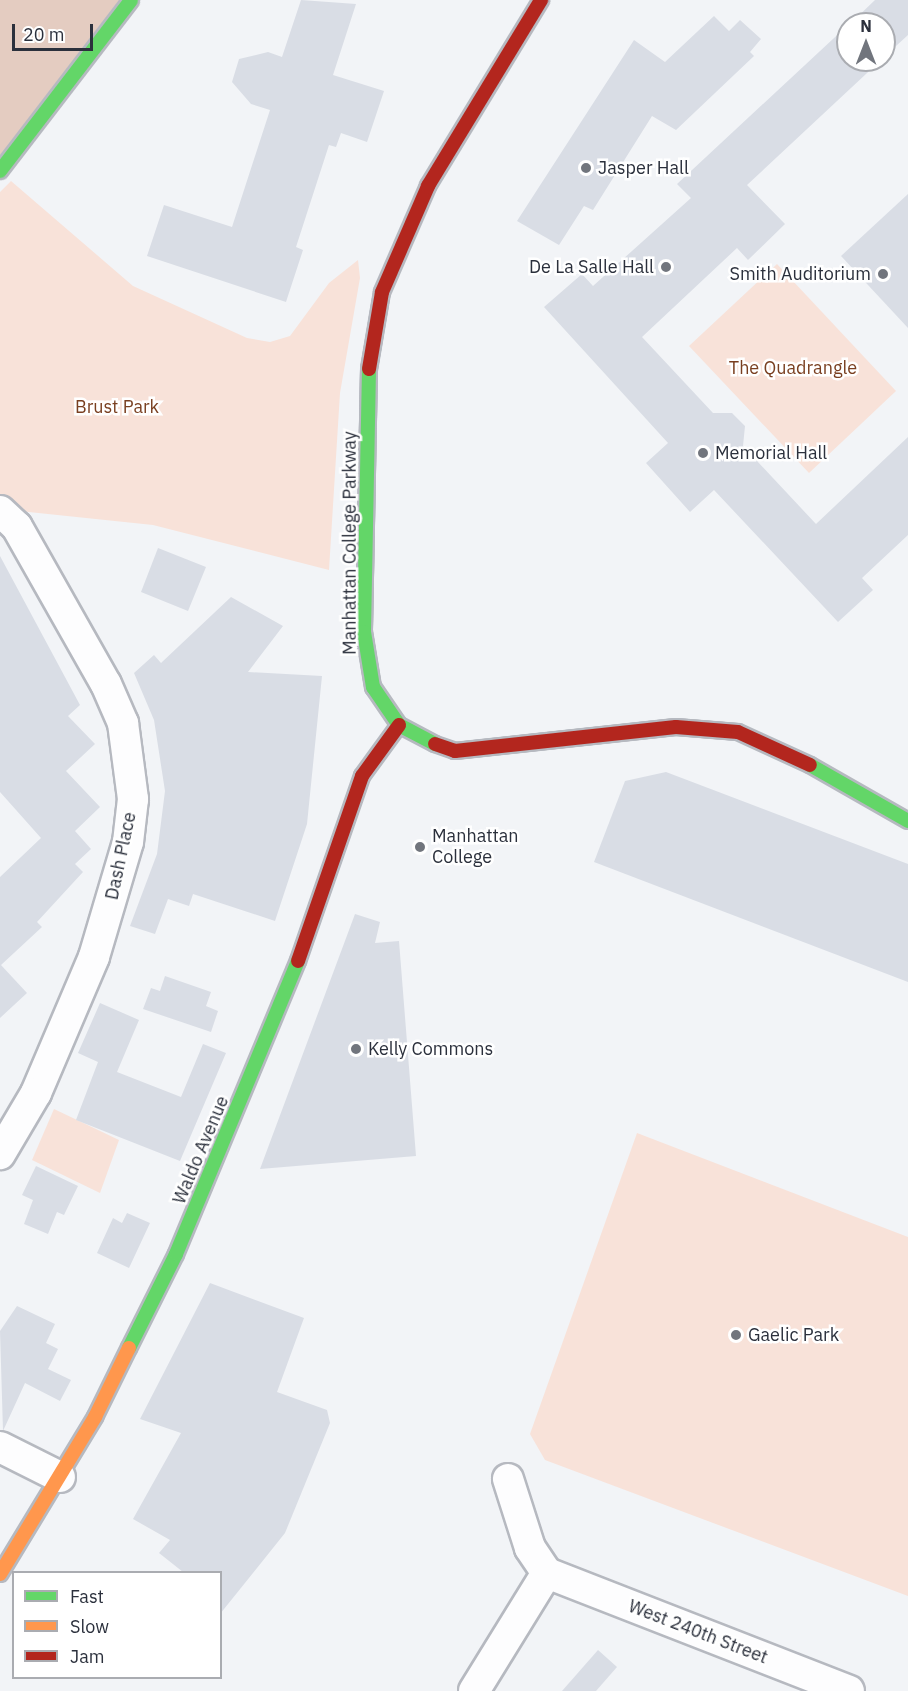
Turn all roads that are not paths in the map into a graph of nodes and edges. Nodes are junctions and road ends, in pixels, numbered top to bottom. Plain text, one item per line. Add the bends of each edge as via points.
1 (131, 0) edge
2 (541, 0) edge
3 (0, 171) edge
4 (9, 519) edge
5 (399, 725) junction
6 (908, 821) edge
7 (0, 1154) edge
8 (0, 1447) edge
9 (60, 1477) junction
10 (508, 1479) dead end
11 (547, 1573) junction
12 (0, 1574) edge
13 (474, 1691) edge
14 (849, 1691) edge

1 - 3 street
2 - 5 street, Manhattan College Parkway via 417,207 396,249 377,312 369,370 364,646 374,687
4 - 7 street, Dash Place via 123,723 133,799 128,842 94,957 36,1093
5 - 6 street, Manhattan College Parkway via 415,737 455,751 676,727 723,729 763,740
5 - 9 street, Waldo Avenue via 362,776 283,1004 176,1254
8 - 9 street
9 - 12 street, Waldo Avenue
10 - 11 street via 530,1548
11 - 13 street
11 - 14 street, West 240th Street

